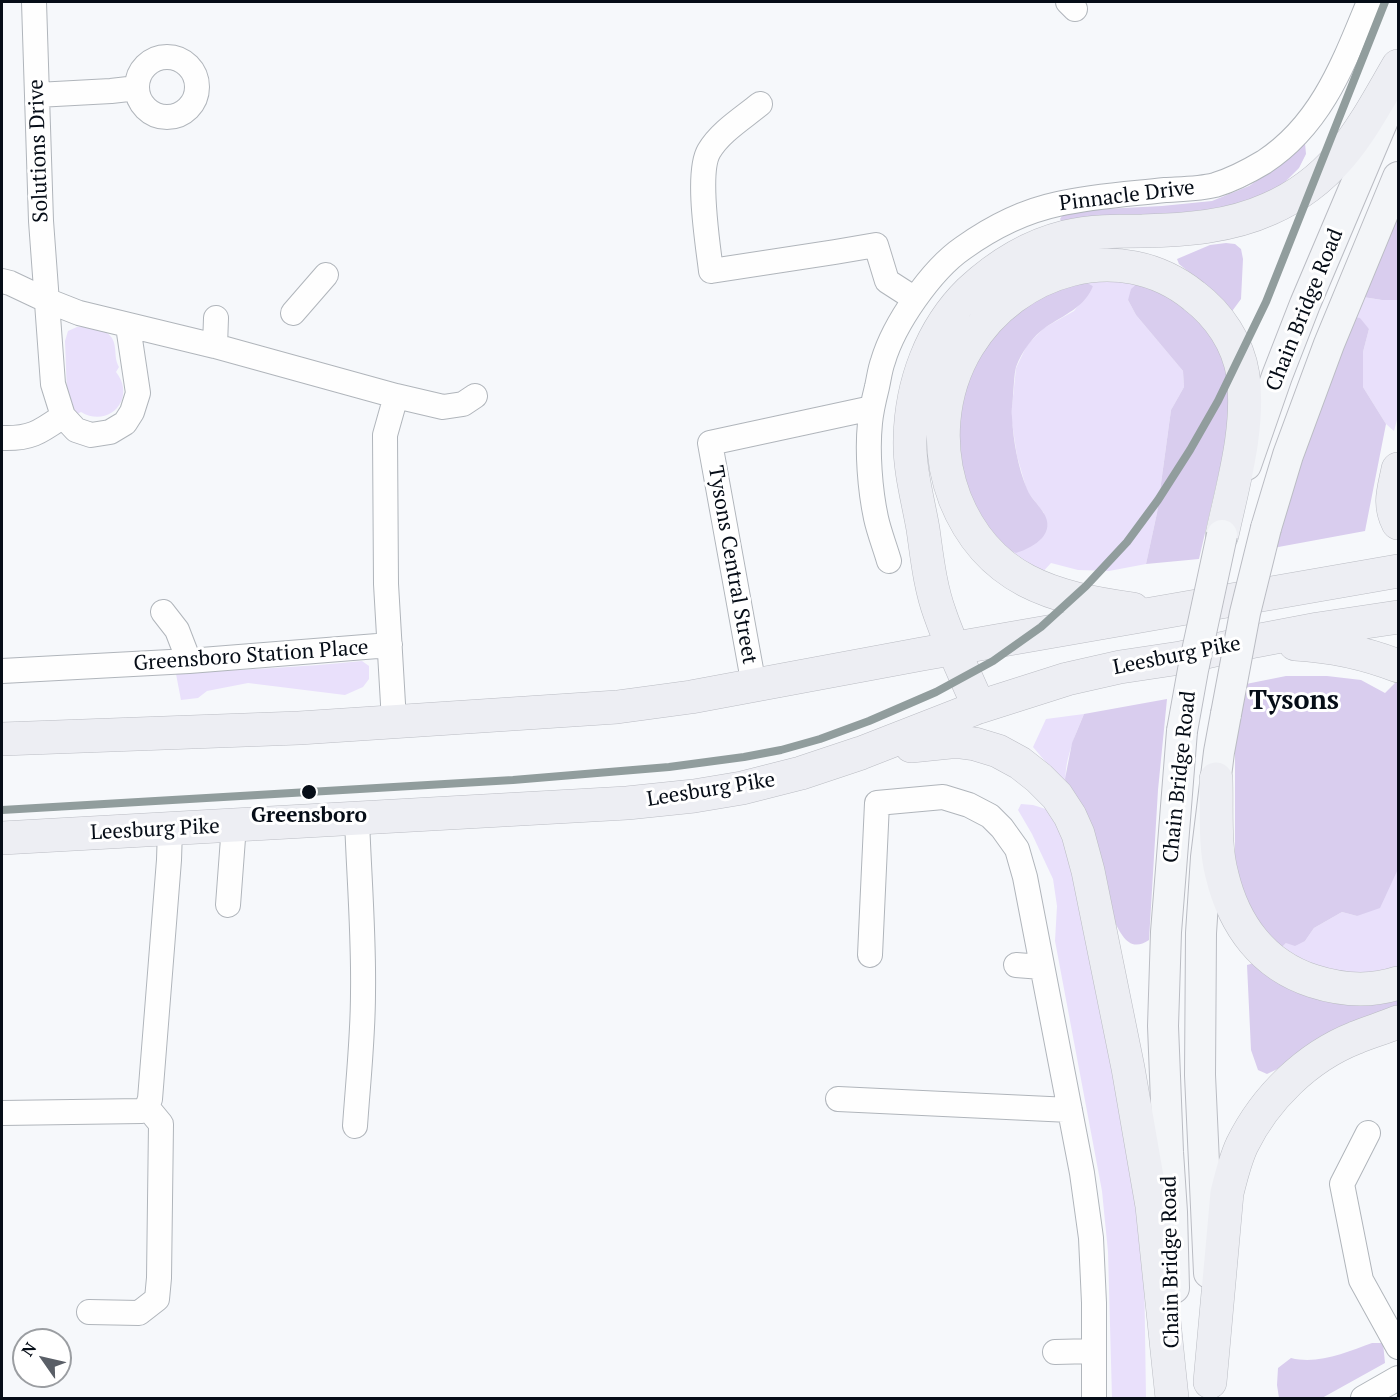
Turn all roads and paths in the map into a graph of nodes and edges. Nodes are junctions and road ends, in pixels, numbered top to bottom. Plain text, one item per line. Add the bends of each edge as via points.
1 (34, 2) edge
2 (1369, 2) edge
3 (1398, 66) edge
4 (1398, 83) edge
5 (137, 88) dead end
6 (37, 94) junction
7 (760, 104) dead end
8 (1398, 177) edge
9 (326, 275) dead end
10 (2, 281) edge
11 (915, 299) junction
12 (46, 300) junction
13 (293, 313) dead end
14 (216, 318) dead end
15 (128, 326) junction
16 (215, 346) junction
17 (396, 396) junction
18 (475, 396) dead end
19 (872, 408) junction
20 (63, 416) junction
21 (2, 438) edge
22 (1398, 470) edge
23 (1398, 523) edge
24 (1222, 535) junction
25 (889, 561) dead end
26 (1396, 572) edge
27 (1167, 611) junction
28 (163, 612) dead end
29 (1398, 617) edge
30 (1255, 641) junction
31 (390, 645) junction
32 (954, 649) junction
33 (189, 661) junction
34 (1398, 666) edge
35 (2, 671) edge
36 (754, 686) junction
37 (979, 708) junction
38 (394, 721) junction
39 (2, 739) edge
40 (861, 753) junction
41 (1216, 779) junction
42 (357, 819) junction
43 (234, 825) junction
44 (170, 829) junction
45 (2, 838) edge
46 (228, 905) dead end
47 (870, 955) dead end
48 (1016, 965) dead end
49 (1042, 967) junction
50 (1398, 982) edge
51 (1398, 1022) edge
52 (838, 1099) dead end
53 (147, 1107) junction
54 (1070, 1110) junction
55 (2, 1113) edge
56 (355, 1126) dead end
57 (1368, 1133) dead end
58 (89, 1312) dead end
59 (1398, 1347) edge
60 (1094, 1351) junction
61 (1055, 1352) dead end
62 (1398, 1378) edge
63 (1210, 1390) edge
64 (1094, 1398) edge
65 (1172, 1398) edge
66 (1363, 1398) edge

1 - 6 street, Solutions Drive
2 - 11 street, Pinnacle Drive via 1327,96 1308,122 1265,161 1214,185 1174,179 1056,204 1011,220 962,248
3 - 32 highway via 1367,121 1334,165 1280,203 1234,222 1187,229 1094,232 1038,246 985,278 945,322 920,371 910,440 930,572 939,611
4 - 24 main road, Chain Bridge Road via 1281,366
5 - 6 street
6 - 12 street, Solutions Drive
7 - 11 street via 724,133 705,162 711,271 876,245 887,281
8 - 41 main road, Chain Bridge Road, bridge via 1288,455 1245,613
9 - 13 street
10 - 12 street
11 - 19 street, Pinnacle Drive via 883,359
12 - 15 street
12 - 20 street, Solutions Drive via 53,384
14 - 16 street
15 - 16 street
15 - 20 street via 138,393 125,423 110,432 91,435 76,430
16 - 17 street
17 - 18 street via 443,407 463,404
17 - 31 street, Greensboro Station Place via 385,435
19 - 25 street, Pinnacle Drive via 871,477 876,518
19 - 36 street, Tysons Central Street via 710,443
20 - 21 street via 32,436
22 - 23 highway via 1392,498
24 - 27 highway via 1243,431 1245,400 1236,350 1205,304 1161,275 1136,267 1084,266 1039,281 1006,302 986,322 955,372 943,427 950,485 976,538 996,560 1044,589 1101,604
24 - 65 main road, Chain Bridge Road, bridge via 1182,731 1167,920 1163,1026 1172,1212
26 - 27 highway
27 - 32 highway
28 - 33 street via 177,630
29 - 30 highway, Leesburg Pike
30 - 34 highway via 1318,645
30 - 37 highway, Leesburg Pike via 1067,679
31 - 33 street, Greensboro Station Place
31 - 38 street
32 - 36 highway
32 - 37 highway
33 - 35 street, Greensboro Station Place via 48,661
36 - 38 highway via 617,707
37 - 40 highway, Leesburg Pike
38 - 39 highway
40 - 42 highway, Leesburg Pike via 801,773 694,796
40 - 65 highway via 950,741 986,747 1020,763 1039,778 1070,816 1089,871 1141,1141 1152,1206
41 - 50 highway via 1221,874 1242,927 1257,947 1284,969 1321,984 1368,989
41 - 63 main road, Chain Bridge Road via 1206,857 1200,998
42 - 43 highway, Leesburg Pike
42 - 56 street via 363,993
43 - 44 highway, Leesburg Pike
43 - 46 street
44 - 45 highway, Leesburg Pike
44 - 53 street
47 - 49 street via 877,803 943,797 969,804 990,816 1017,849
48 - 49 street
49 - 54 street
51 - 63 highway via 1354,1038 1301,1070 1275,1095 1242,1144 1227,1193
52 - 54 street
53 - 55 street via 142,1111
53 - 58 street via 161,1124 157,1299 139,1313
54 - 60 street via 1091,1238
57 - 59 street via 1342,1184 1361,1280
60 - 61 street
60 - 64 street
62 - 66 street

